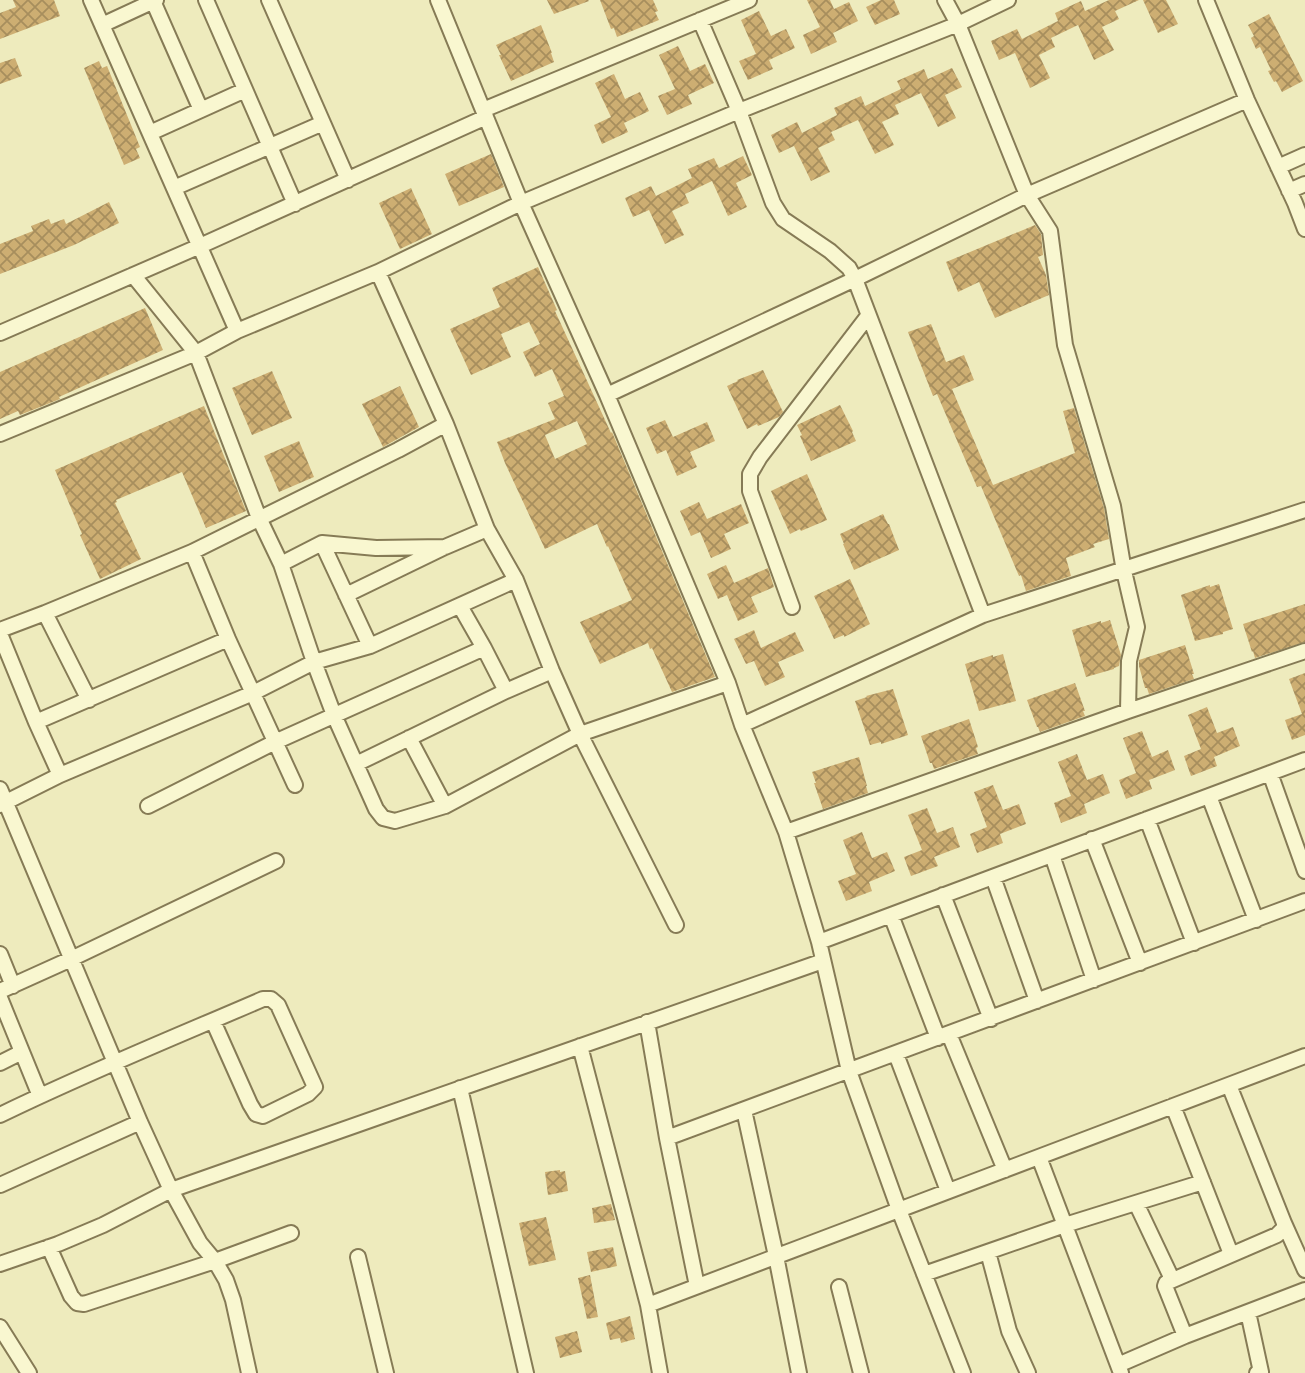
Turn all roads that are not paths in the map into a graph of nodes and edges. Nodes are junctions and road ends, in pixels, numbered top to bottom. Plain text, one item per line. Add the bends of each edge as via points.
1 (91, 0) edge
2 (206, 0) edge
3 (269, 0) edge
4 (438, 0) edge
5 (749, 0) edge
6 (945, 0) edge
7 (1008, 0) edge
8 (1206, 0) edge
9 (154, 1) edge
10 (700, 20) junction
11 (958, 24) junction
12 (102, 25) junction
13 (245, 90) junction
14 (1247, 100) junction
15 (201, 110) junction
16 (738, 111) junction
17 (484, 114) junction
18 (323, 123) junction
19 (150, 133) junction
20 (270, 146) junction
21 (1305, 155) edge
22 (1278, 167) junction
23 (348, 180) junction
24 (1305, 184) edge
25 (174, 188) junction
26 (1289, 191) junction
27 (1027, 195) junction
28 (521, 203) junction
29 (295, 204) junction
30 (1305, 229) edge
31 (200, 246) junction
32 (378, 272) junction
33 (133, 275) junction
34 (855, 279) junction
35 (868, 316) junction
36 (237, 331) junction
37 (0, 333) edge
38 (195, 353) junction
39 (607, 394) junction
40 (446, 424) junction
41 (0, 434) edge
42 (1305, 510) edge
43 (259, 518) junction
44 (487, 529) junction
45 (322, 543) junction
46 (445, 547) junction
47 (192, 552) junction
48 (281, 564) junction
49 (1124, 571) junction
50 (516, 580) junction
51 (346, 595) junction
52 (460, 606) junction
53 (792, 607) dead end
54 (45, 613) junction
55 (983, 615) junction
56 (0, 632) edge
57 (228, 639) junction
58 (370, 646) junction
59 (484, 648) junction
60 (1305, 651) edge
61 (314, 662) junction
62 (552, 671) junction
63 (728, 683) junction
64 (506, 691) junction
65 (253, 693) junction
66 (89, 700) junction
67 (1128, 711) junction
68 (334, 715) junction
69 (36, 722) junction
70 (742, 725) junction
71 (580, 734) junction
72 (410, 738) junction
73 (275, 742) junction
74 (1305, 760) edge
75 (356, 764) junction
76 (1270, 773) junction
77 (60, 775) junction
78 (295, 785) dead end
79 (1209, 796) junction
80 (2, 799) edge
81 (148, 806) dead end
82 (445, 806) junction
83 (1147, 819) junction
84 (786, 832) junction
85 (1092, 839) junction
86 (1052, 855) junction
87 (275, 861) dead end
88 (1305, 871) edge
89 (993, 877) junction
90 (943, 895) junction
91 (1305, 901) edge
92 (891, 915) junction
93 (1256, 919) junction
94 (676, 925) dead end
95 (818, 942) junction
96 (1194, 943) junction
97 (0, 954) edge
98 (71, 959) junction
99 (823, 961) junction
100 (1140, 963) junction
101 (1094, 980) junction
102 (6, 988) edge
103 (0, 998) edge
104 (1037, 1001) junction
105 (991, 1019) junction
106 (213, 1020) junction
107 (647, 1022) junction
108 (944, 1036) junction
109 (580, 1046) junction
110 (22, 1052) junction
111 (896, 1054) junction
112 (1305, 1056) edge
113 (0, 1063) edge
114 (115, 1063) junction
115 (849, 1072) junction
116 (1229, 1085) junction
117 (460, 1088) junction
118 (40, 1096) junction
119 (1173, 1106) junction
120 (744, 1110) junction
121 (0, 1115) edge
122 (140, 1122) junction
123 (667, 1138) junction
124 (1039, 1157) junction
125 (1004, 1170) junction
126 (1203, 1182) junction
127 (0, 1185) edge
128 (171, 1190) junction
129 (948, 1191) junction
130 (1136, 1203) junction
131 (900, 1210) junction
132 (1284, 1223) junction
133 (1065, 1225) junction
134 (291, 1233) dead end
135 (49, 1247) junction
136 (988, 1252) junction
137 (1231, 1254) junction
138 (776, 1256) junction
139 (358, 1257) dead end
140 (215, 1261) junction
141 (0, 1264) edge
142 (1305, 1270) edge
143 (924, 1274) junction
144 (1172, 1279) junction
145 (697, 1286) junction
146 (839, 1287) dead end
147 (1305, 1290) edge
148 (649, 1305) junction
149 (1248, 1312) junction
150 (0, 1327) edge
151 (1185, 1336) junction
152 (1120, 1369) edge
153 (29, 1373) edge
154 (249, 1373) edge
155 (386, 1373) edge
156 (526, 1373) edge
157 (660, 1373) edge
158 (799, 1373) edge
159 (861, 1373) edge
160 (963, 1373) edge
161 (1028, 1373) edge
162 (1257, 1373) edge

1 - 12 street
2 - 13 street
3 - 18 street
4 - 17 street
5 - 10 street
6 - 11 street
7 - 11 street
8 - 14 street
9 - 12 street
9 - 15 street
10 - 16 street
10 - 17 street
11 - 16 street
11 - 27 street
12 - 19 street
13 - 15 street
13 - 20 street
14 - 22 street
14 - 27 street
15 - 19 street
16 - 28 street
16 - 34 street via 783,219 830,251
17 - 23 street
17 - 28 street
18 - 20 street
18 - 23 street
19 - 25 street
20 - 25 street
20 - 29 street
21 - 22 street
22 - 26 street
23 - 29 street
24 - 26 street
25 - 31 street
26 - 30 street
27 - 34 street
27 - 49 street via 1050,231 1065,345 1112,506
28 - 32 street
28 - 39 street
29 - 31 street
31 - 33 street
31 - 36 street
32 - 36 street
32 - 40 street
33 - 37 street
33 - 38 street
34 - 35 street
34 - 39 street
35 - 53 street via 750,474 750,491
35 - 55 street
36 - 38 street
38 - 41 street
38 - 43 street
39 - 63 street
40 - 43 street
40 - 44 street
42 - 49 street
43 - 47 street
43 - 48 street
44 - 46 street
44 - 50 street
45 - 46 street
45 - 48 street
45 - 51 street
46 - 51 street
47 - 54 street
47 - 57 street
48 - 61 street
49 - 55 street
49 - 67 street via 1137,627 1129,661
50 - 52 street
50 - 62 street
51 - 58 street
52 - 58 street
52 - 59 street
54 - 56 street
54 - 66 street
55 - 70 street
56 - 69 street
57 - 65 street
57 - 66 street
58 - 61 street
59 - 64 street
59 - 68 street
60 - 67 street
61 - 65 street
61 - 68 street
62 - 64 street
62 - 71 street
63 - 70 street
63 - 71 street
64 - 72 street
65 - 73 street
65 - 77 street
66 - 69 street
67 - 84 street
68 - 73 street
68 - 75 street
69 - 77 street
70 - 84 street
71 - 82 street
71 - 94 street
72 - 75 street
72 - 82 street
73 - 78 street
73 - 81 street
74 - 76 street
75 - 82 street via 383,818 395,821
76 - 79 street
76 - 88 street
77 - 80 street
79 - 83 street
79 - 93 street
80 - 98 street
83 - 85 street
83 - 96 street
84 - 95 street
85 - 86 street
85 - 100 street
86 - 89 street
86 - 101 street
87 - 98 street
89 - 90 street
89 - 104 street
90 - 92 street
90 - 105 street
91 - 93 street
92 - 95 street
92 - 108 street
93 - 96 street
95 - 99 street
96 - 100 street
97 - 102 street
98 - 102 street
98 - 114 street
99 - 107 street
99 - 115 street
100 - 101 street
101 - 104 street
103 - 110 street
104 - 105 street
105 - 108 street
106 - 106 street via 271,999 278,1005 315,1087 264,1116 256,1114
106 - 114 street
107 - 109 street
107 - 123 street
108 - 111 street
108 - 125 street
109 - 117 street
109 - 148 street
110 - 113 street
110 - 118 street
111 - 115 street
111 - 129 street
112 - 116 street
114 - 118 street
114 - 122 street
115 - 120 street
115 - 131 street
116 - 119 street
116 - 132 street
117 - 128 street
117 - 156 street
118 - 121 street
119 - 124 street
119 - 126 street
120 - 123 street
120 - 138 street
122 - 127 street
122 - 128 street
123 - 145 street
124 - 125 street
124 - 133 street
125 - 129 street
126 - 130 street
126 - 137 street
128 - 135 street
128 - 140 street
129 - 131 street
130 - 133 street
130 - 144 street
131 - 138 street
131 - 143 street
132 - 137 street via 1278,1235
132 - 142 street
133 - 136 street
133 - 152 street
134 - 140 street
135 - 140 street via 71,1296 84,1304
135 - 141 street
136 - 143 street
136 - 161 street via 1009,1331
137 - 144 street
138 - 145 street
138 - 158 street
139 - 155 street
140 - 154 street via 233,1300
143 - 160 street
144 - 151 street via 1165,1286
145 - 148 street
146 - 159 street
147 - 149 street
148 - 157 street
149 - 151 street
149 - 162 street via 1261,1372
150 - 153 street
151 - 152 street

